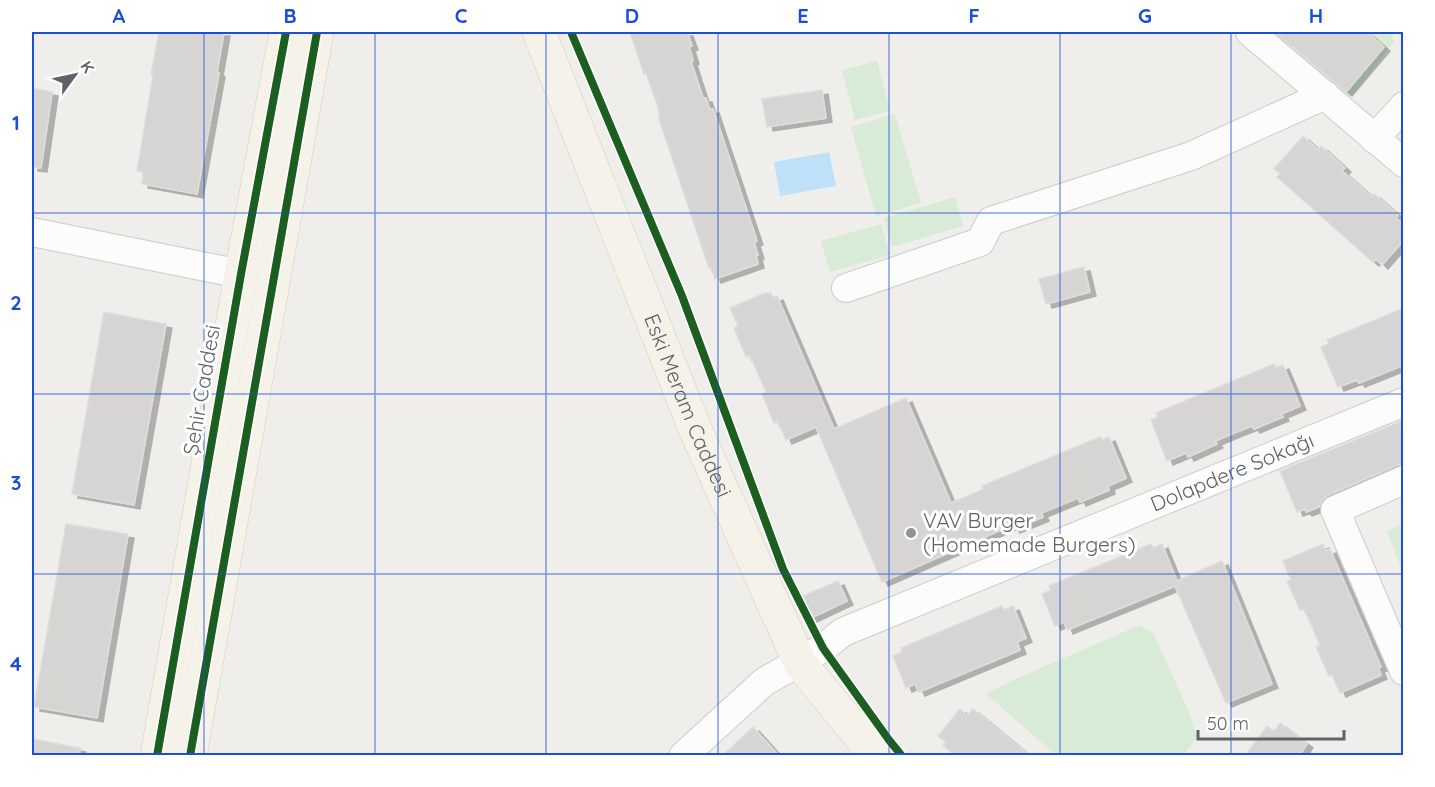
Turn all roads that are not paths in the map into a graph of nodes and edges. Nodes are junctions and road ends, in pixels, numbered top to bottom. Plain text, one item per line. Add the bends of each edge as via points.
1 (286, 32) edge
2 (317, 32) edge
3 (539, 32) edge
4 (1250, 32) edge
5 (1325, 95) junction
6 (1404, 106) edge
7 (1374, 139) junction
8 (1404, 163) edge
9 (32, 232) edge
10 (241, 274) junction
11 (846, 288) dead end
12 (1404, 402) edge
13 (1404, 480) edge
14 (800, 663) junction
15 (1404, 671) edge
16 (157, 756) edge
17 (190, 756) edge
18 (683, 756) edge
19 (876, 756) edge

1 - 10 main road, Şehir Caddesi
2 - 17 main road
3 - 14 main road, Eski Meram Caddesi via 695,429
4 - 5 street
5 - 7 street
5 - 11 street via 1191,156 992,221 980,243
6 - 7 street
7 - 8 street
9 - 10 street
10 - 16 main road, Şehir Caddesi
12 - 14 street, Dolapdere Sokağı via 843,632
13 - 15 street via 1335,510
14 - 18 street, Dolapdere Sokağı via 764,682
14 - 19 main road, Eski Meram Caddesi

